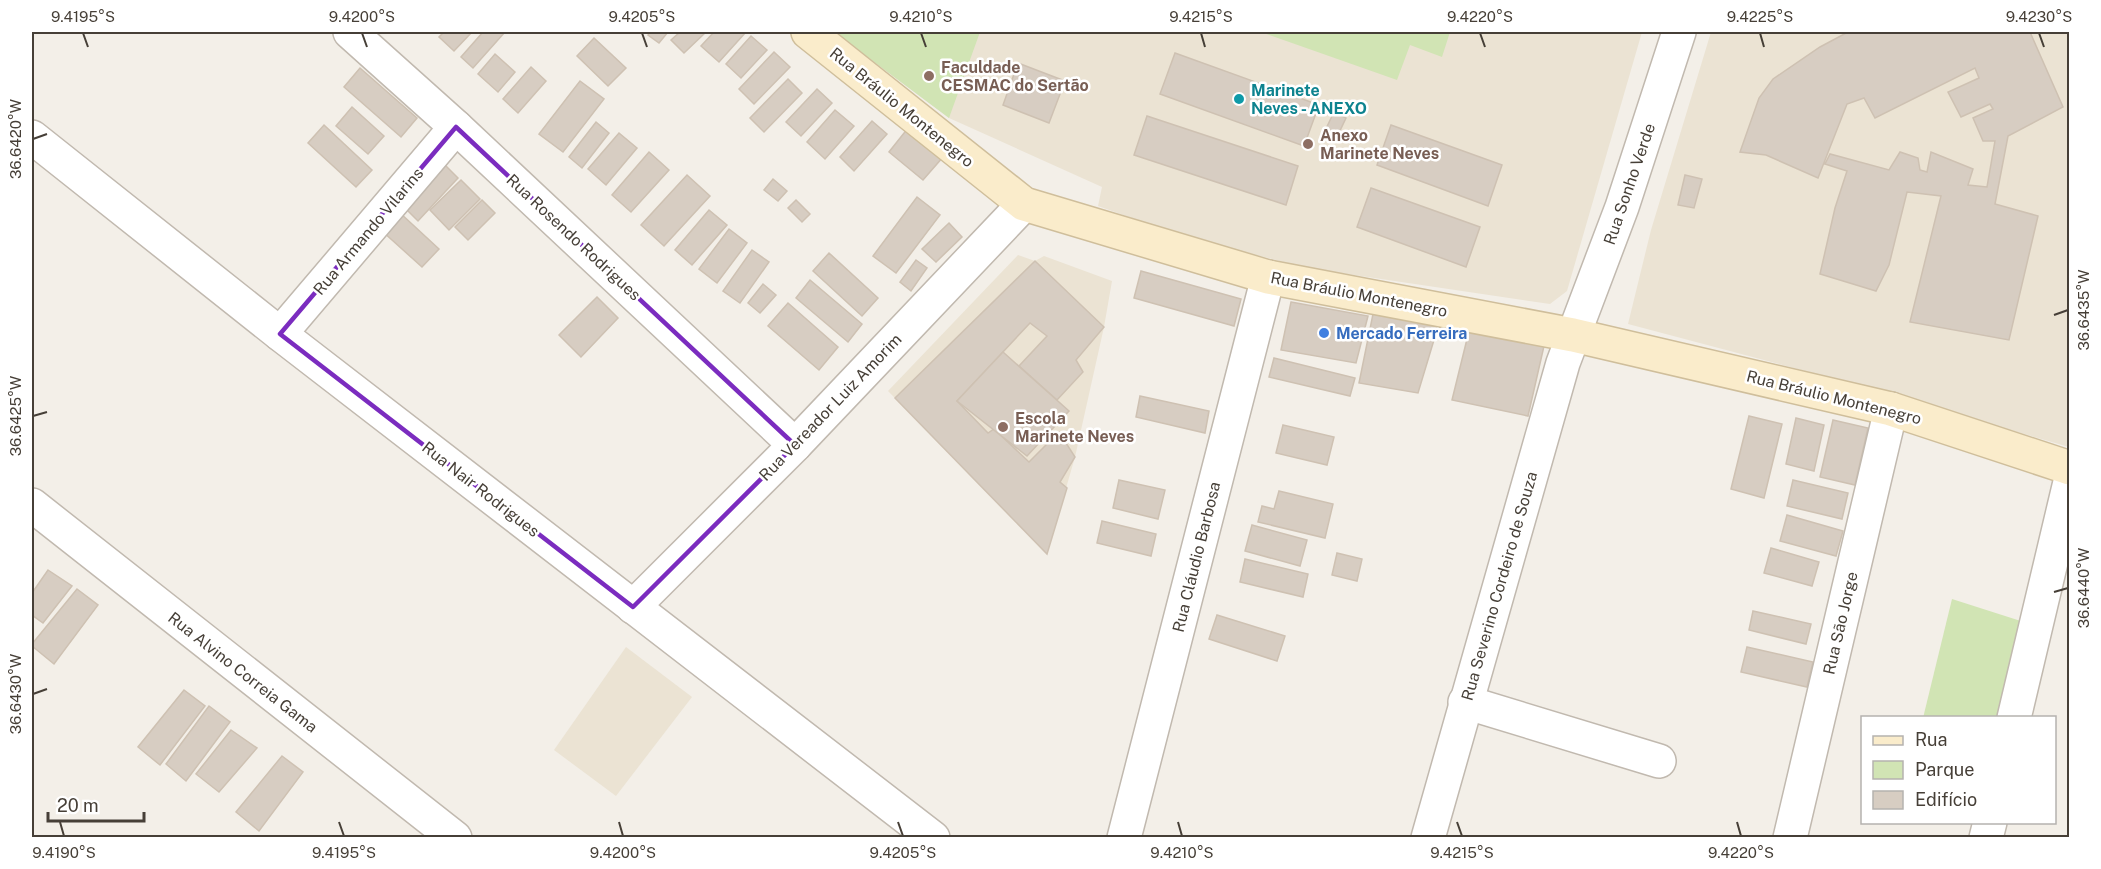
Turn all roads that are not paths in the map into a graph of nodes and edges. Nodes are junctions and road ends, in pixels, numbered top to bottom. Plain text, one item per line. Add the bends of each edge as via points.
1 (350, 32) edge
2 (808, 32) edge
3 (1679, 32) edge
4 (456, 127) junction
5 (32, 137) edge
6 (1024, 204) junction
7 (1268, 277) junction
8 (280, 334) junction
9 (1573, 335) junction
10 (1891, 409) junction
11 (795, 445) junction
12 (2070, 468) edge
13 (2070, 482) edge
14 (32, 505) edge
15 (633, 607) junction
16 (1465, 702) junction
17 (2014, 716) edge
18 (1659, 761) dead end
19 (455, 837) edge
20 (933, 837) edge
21 (1124, 837) edge
22 (1428, 837) edge
23 (1790, 837) edge

1 - 4 street, Rua Rosendo Rodrigues
2 - 6 street, Rua Bráulio Montenegro
3 - 9 street, Rua Sonho Verde via 1623,207
4 - 8 street, Rua Armando Vilarins
4 - 11 street, Rua Rosendo Rodrigues
5 - 8 street, Rua Nair Rodrigues
6 - 7 street, Rua Bráulio Montenegro
6 - 11 street, Rua Vereador Luiz Amorim
7 - 9 street, Rua Bráulio Montenegro
7 - 21 street, Rua Cláudio Barbosa
8 - 15 street, Rua Nair Rodrigues
9 - 10 street, Rua Bráulio Montenegro
9 - 16 street, Rua Severino Cordeiro de Souza
10 - 12 street, Rua Bráulio Montenegro
10 - 23 street, Rua São Jorge
11 - 15 street, Rua Vereador Luiz Amorim
13 - 17 street
14 - 19 street, Rua Alvino Correia Gama
15 - 20 street, Rua Nair Rodrigues
16 - 18 street
16 - 22 street, Rua Severino Cordeiro de Souza

